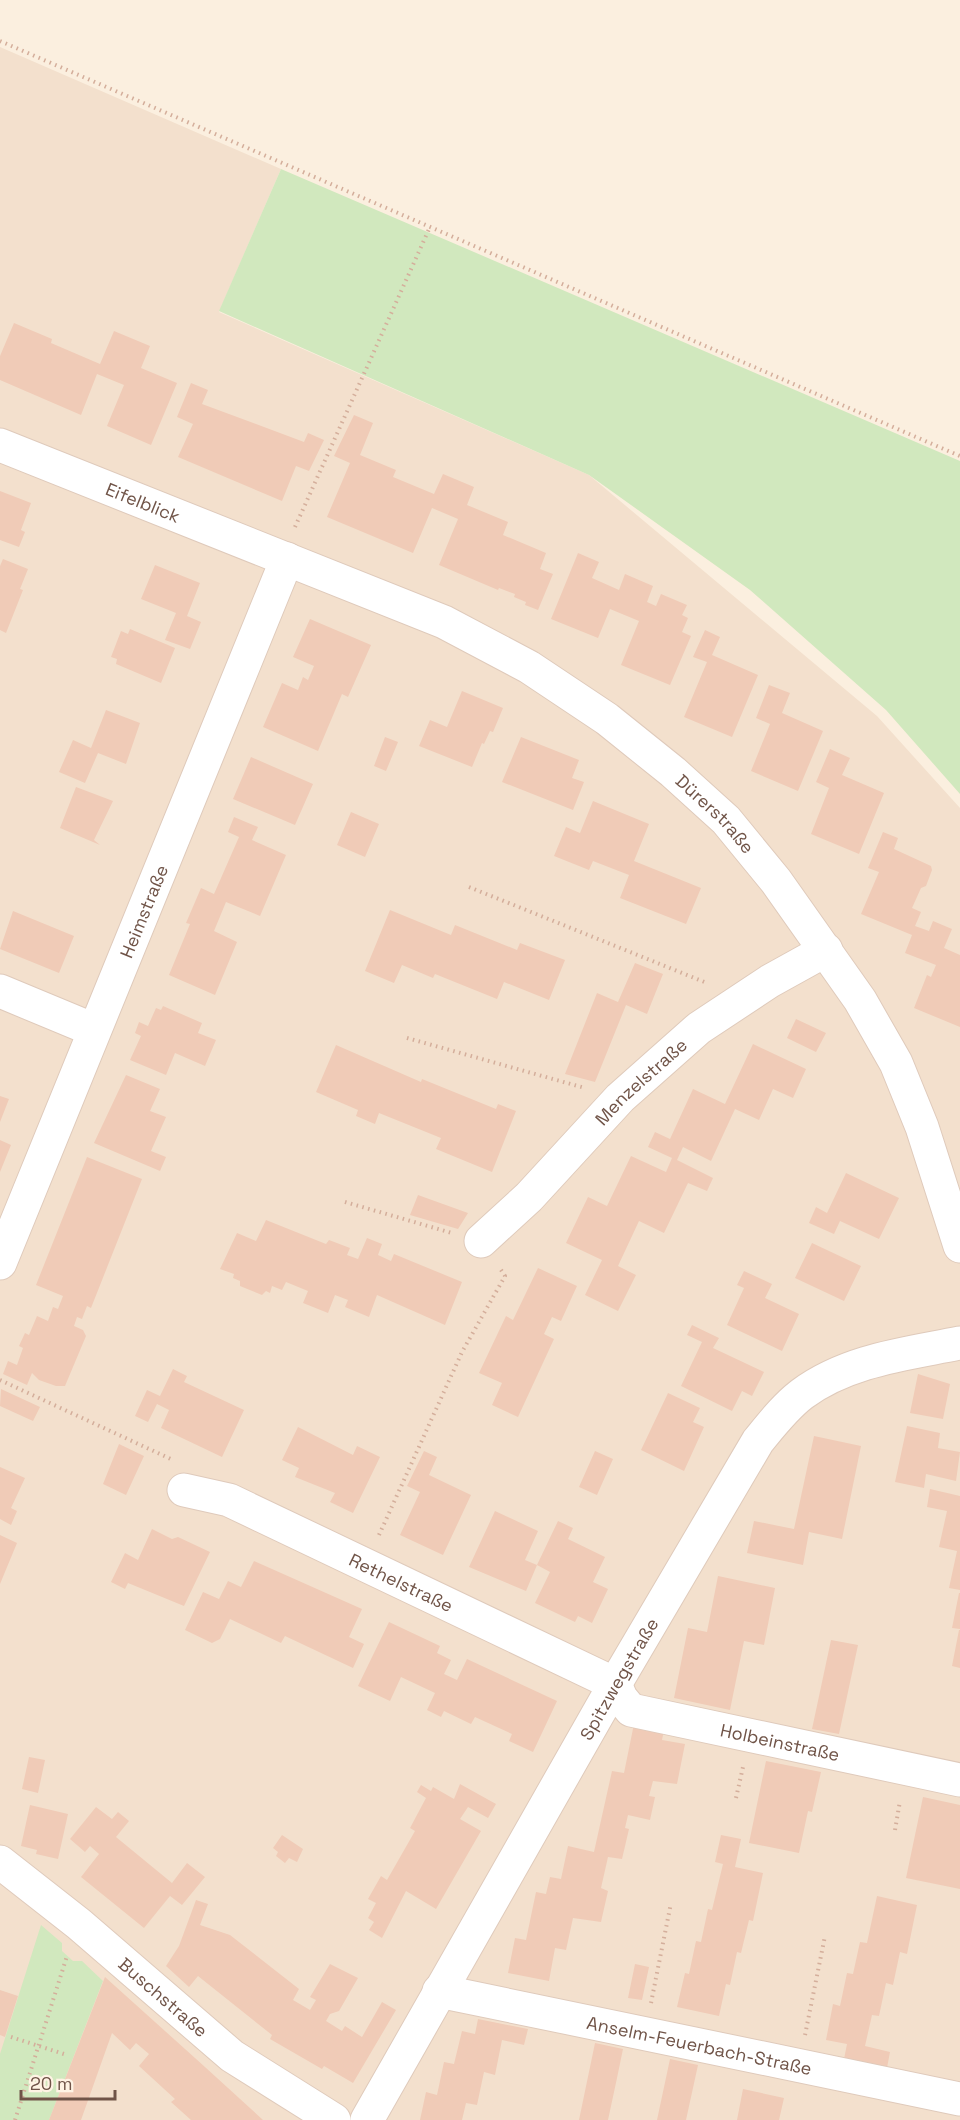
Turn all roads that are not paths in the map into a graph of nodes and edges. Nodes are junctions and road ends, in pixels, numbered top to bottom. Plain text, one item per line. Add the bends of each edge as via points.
1 (0, 446) edge
2 (287, 559) junction
3 (826, 950) junction
4 (0, 991) edge
5 (94, 1030) junction
6 (481, 1241) road end
7 (960, 1246) edge
8 (0, 1263) edge
9 (960, 1343) edge
10 (184, 1490) road end
11 (615, 1684) junction
12 (960, 1780) edge
13 (0, 1862) edge
14 (439, 1991) junction
15 (960, 2099) edge
16 (334, 2120) edge
17 (367, 2120) edge

1 - 2 street, Eifelblick
2 - 3 street, Dürerstraße via 435,618 486,643 607,719 726,820
2 - 5 street, Heimstraße
3 - 6 street, Menzelstraße via 699,1028 620,1098 529,1197
3 - 7 street, Dürerstraße via 896,1063 922,1127
4 - 5 street
5 - 8 street, Heimstraße
9 - 11 street, Spitzwegstraße via 870,1360 818,1384 782,1412 740,1468
10 - 11 street, Rethelstraße via 229,1500
11 - 12 street, Holbeinstraße via 631,1710
11 - 14 street, Spitzwegstraße
13 - 16 street, Buschstraße via 79,1924 232,2056
14 - 15 street, Anselm-Feuerbach-Straße
14 - 17 street, Spitzwegstraße

